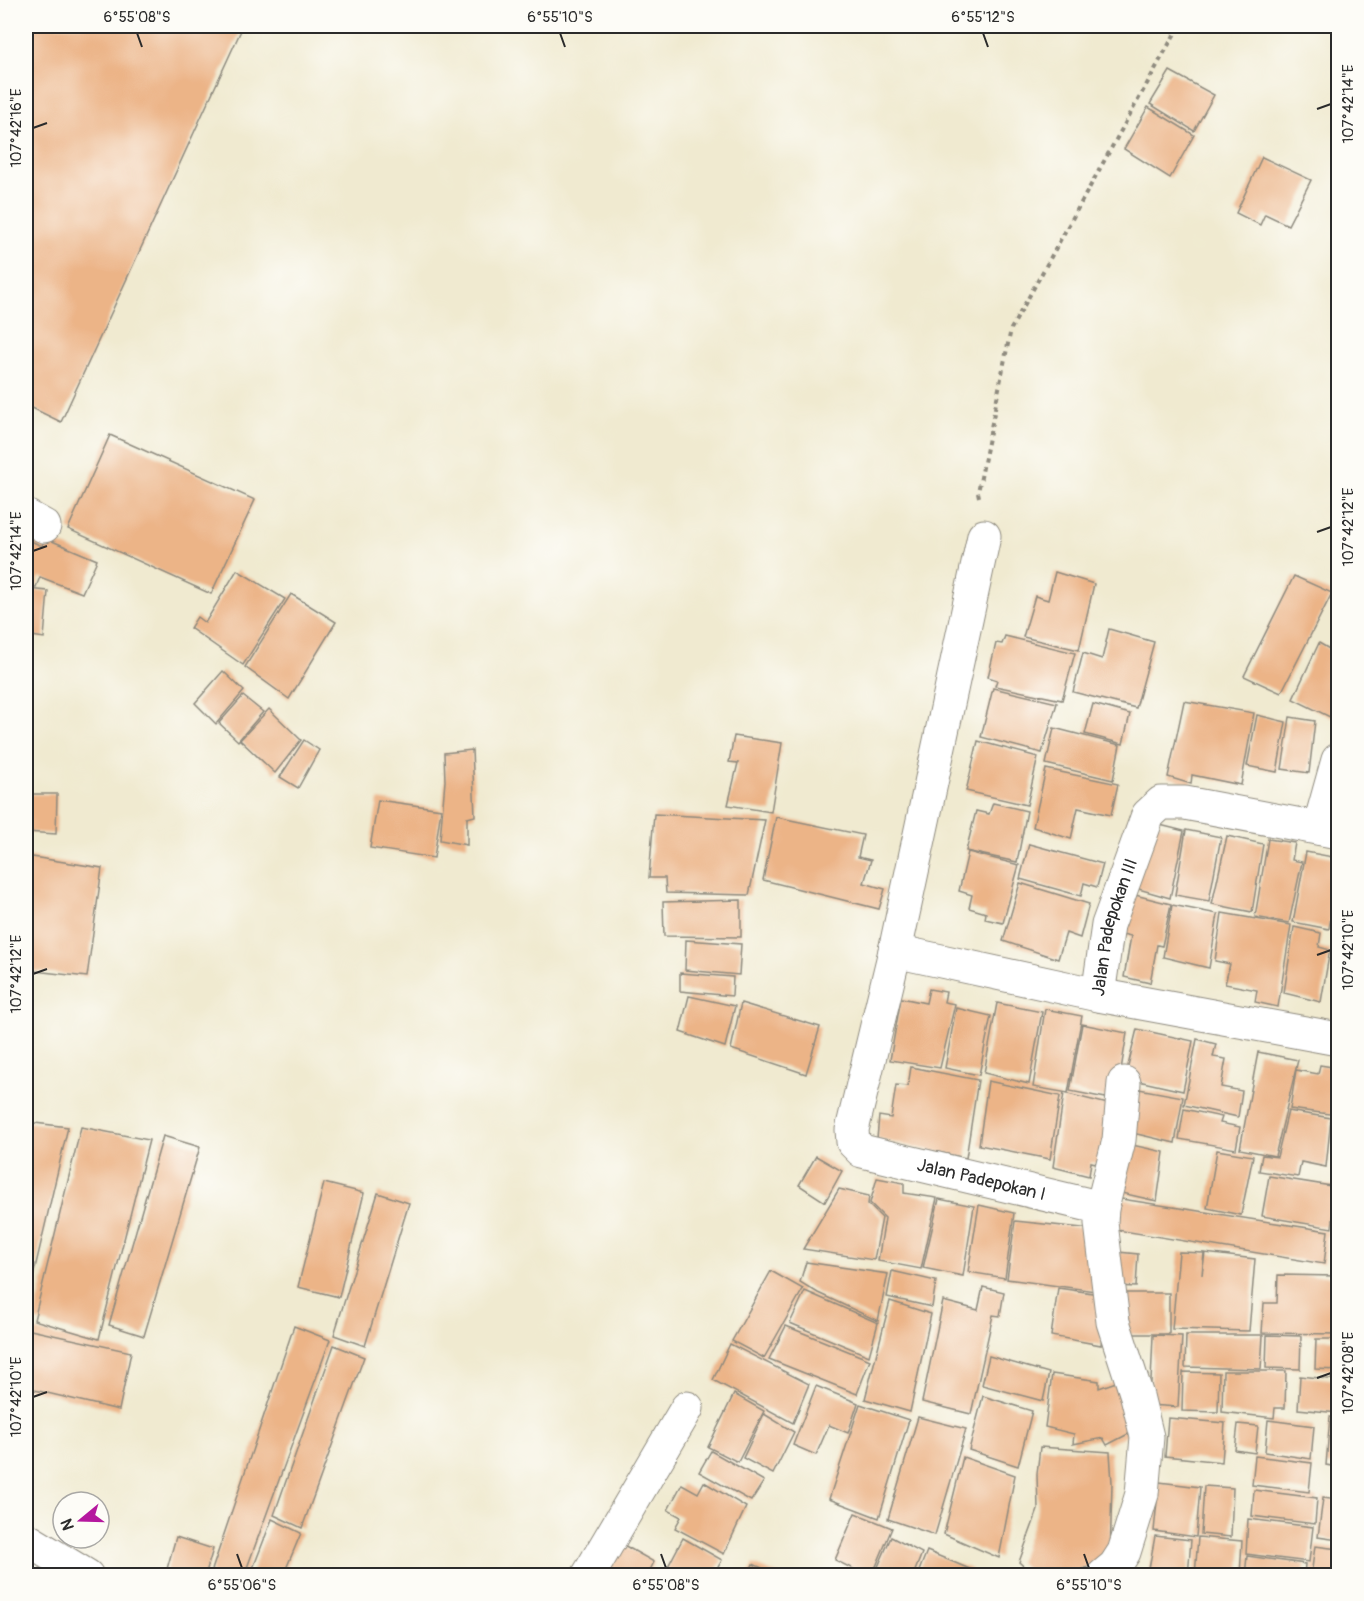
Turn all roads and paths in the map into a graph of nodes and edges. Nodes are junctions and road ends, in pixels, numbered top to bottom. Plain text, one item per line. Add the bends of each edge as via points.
1 (1179, 26) edge
2 (984, 536) joint
3 (1338, 760) edge
4 (1329, 830) edge
5 (895, 951) junction
6 (1098, 995) junction
7 (1338, 1039) edge
8 (1124, 1083) dead end
9 (1102, 1208) junction
10 (687, 1408) dead end
11 (26, 1539) edge
12 (87, 1575) edge
13 (588, 1575) edge
14 (1103, 1575) edge

1 - 2 path via 1011,329 978,492
2 - 5 street
3 - 4 street
4 - 6 street, Jalan Padepokan III via 1185,803 1161,803 1148,815 1108,925
5 - 6 street, Jalan Padepokan III
5 - 9 street, Jalan Padepokan I via 852,1130 854,1142 862,1151
6 - 7 street
8 - 9 street via 1119,1140
9 - 14 street via 1113,1322 1147,1437 1142,1494 1124,1552
10 - 13 street
11 - 12 street

